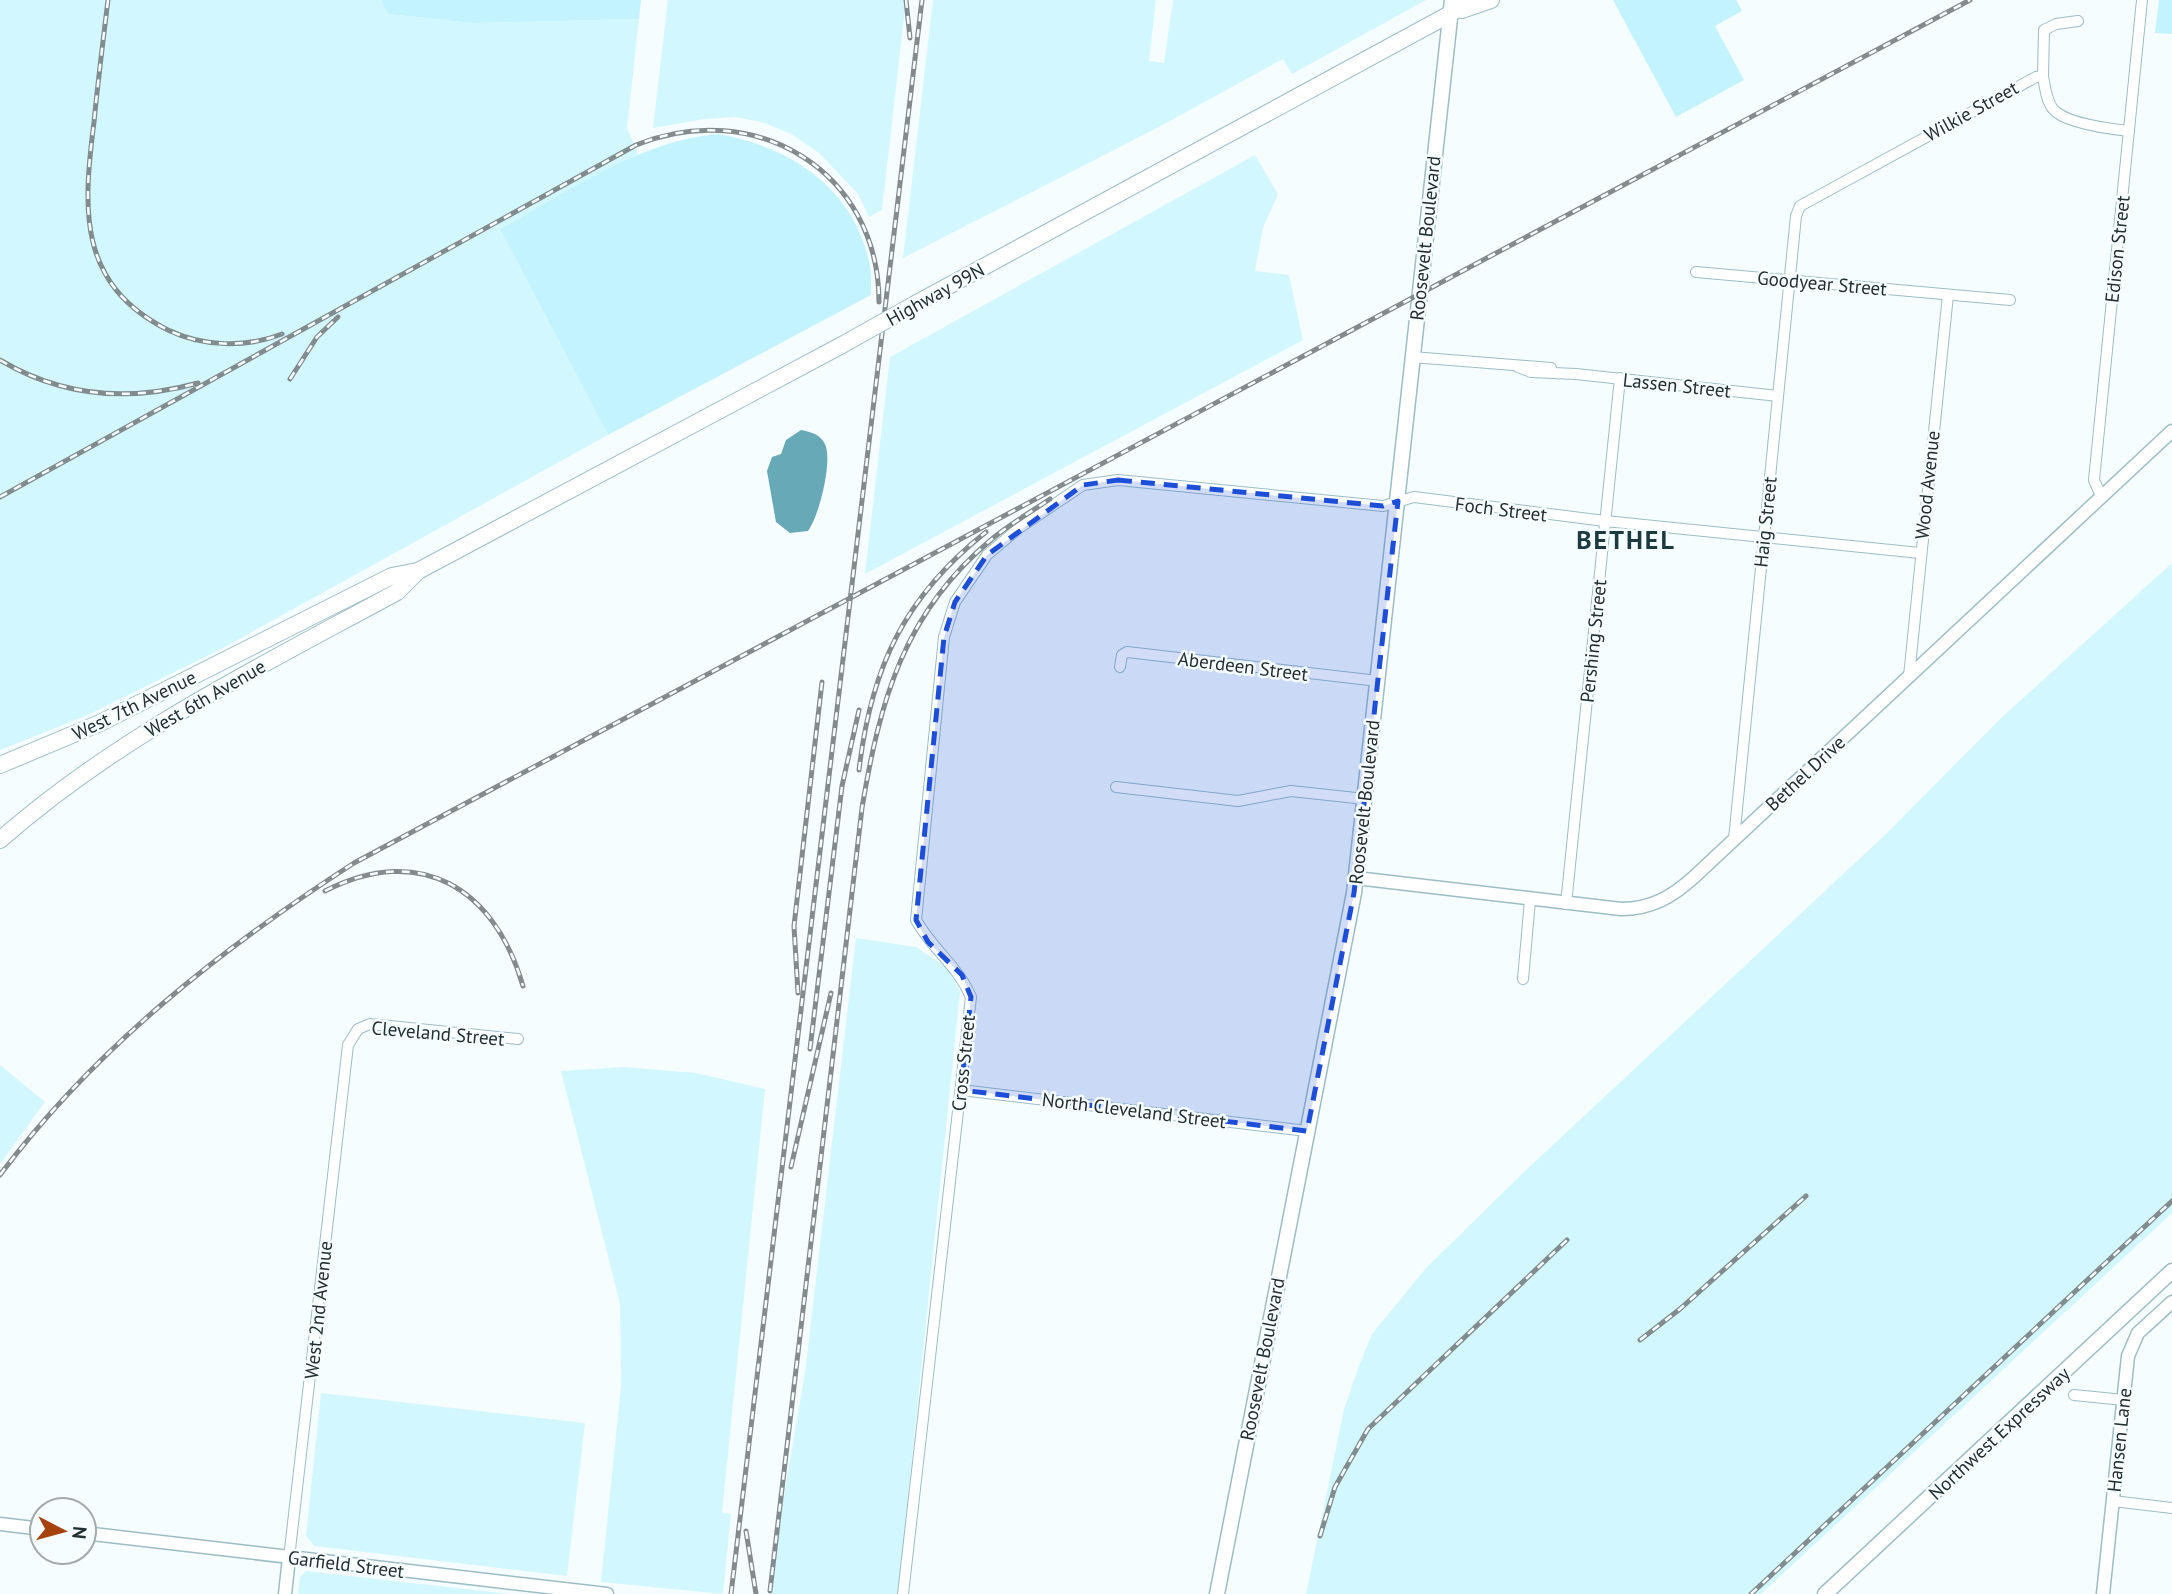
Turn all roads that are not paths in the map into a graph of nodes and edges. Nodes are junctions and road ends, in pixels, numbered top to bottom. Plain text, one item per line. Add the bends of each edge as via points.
1 (1470, 0) edge
2 (1491, 0) edge
3 (2142, 0) edge
4 (1451, 7) edge
5 (2078, 21) dead end
6 (2043, 76) junction
7 (2129, 131) junction
8 (1800, 205) joint
9 (1696, 272) dead end
10 (1790, 281) junction
11 (1948, 295) junction
12 (2010, 300) dead end
13 (1412, 357) junction
14 (1620, 378) junction
15 (1778, 396) junction
16 (2172, 431) edge
17 (1083, 485) joint
18 (2101, 496) junction
19 (1398, 501) junction
20 (1605, 521) junction
21 (1763, 537) junction
22 (1920, 553) junction
23 (418, 571) junction
24 (1120, 667) dead end
25 (1909, 676) junction
26 (1378, 681) junction
27 (0, 765) edge
28 (1116, 787) dead end
29 (1364, 799) junction
30 (1734, 839) junction
31 (0, 840) edge
32 (1356, 878) junction
33 (1530, 900) junction
34 (1566, 904) junction
35 (1522, 979) dead end
36 (358, 1029) joint
37 (518, 1039) dead end
38 (961, 1090) junction
39 (1307, 1131) junction
40 (2172, 1271) edge
41 (2172, 1302) edge
42 (2074, 1395) dead end
43 (2124, 1400) junction
44 (2113, 1501) junction
45 (2172, 1508) edge
46 (0, 1524) edge
47 (28, 1527) edge
48 (98, 1535) edge
49 (289, 1558) junction
50 (285, 1594) edge
51 (607, 1594) edge
52 (903, 1594) edge
53 (1217, 1594) edge
54 (1825, 1594) edge
55 (2103, 1594) edge

1 - 4 main road, Highway 99N
2 - 4 main road, Highway 99N
3 - 7 street, Edison Street
4 - 13 main road, Roosevelt Boulevard
4 - 23 main road, Highway 99N, bridge via 842,345
5 - 6 street via 2044,30
6 - 7 street, Wilkie Street via 2055,111 2081,122
6 - 8 street, Wilkie Street
7 - 18 street, Edison Street via 2094,480
8 - 10 street, Haig Street
9 - 10 street, Goodyear Street
10 - 11 street, Goodyear Street
10 - 15 street, Haig Street
11 - 12 street, Goodyear Street
11 - 22 street, Wood Avenue
13 - 14 street, Lassen Street via 1535,365
13 - 19 main road, Roosevelt Boulevard
14 - 15 street, Lassen Street
14 - 20 street, Pershing Street
15 - 21 street, Haig Street
16 - 18 street, Bethel Drive
17 - 19 street, Foch Street via 1118,480 1383,506
17 - 38 street, Cross Street via 987,555 955,602 944,637 916,920 928,942 962,975 971,997
18 - 25 street, Bethel Drive
19 - 20 street, Foch Street via 1414,497
19 - 26 main road, Roosevelt Boulevard
20 - 21 street, Foch Street
20 - 34 street, Pershing Street
21 - 22 street, Foch Street
21 - 30 street, Haig Street
22 - 25 street, Wood Avenue
23 - 27 main road, West 7th Avenue via 392,576 100,723
23 - 31 main road, West 6th Avenue via 397,593 117,749
24 - 26 street, Aberdeen Street via 1122,654 1127,652
25 - 30 street, Bethel Drive
26 - 29 main road, Roosevelt Boulevard
28 - 29 street via 1238,802 1291,791
29 - 32 main road, Roosevelt Boulevard
30 - 34 street, Bethel Drive via 1680,889 1656,904 1621,909
32 - 33 street, Bethel Drive
32 - 39 main road, Roosevelt Boulevard
33 - 34 street, Bethel Drive
33 - 35 street
36 - 37 street, Cleveland Street via 379,1024
36 - 49 street, West 2nd Avenue via 348,1045
38 - 39 street, North Cleveland Street
38 - 52 street, Cross Street
39 - 53 main road, Roosevelt Boulevard
40 - 54 main road, Northwest Expressway
41 - 43 street, Hansen Lane via 2132,1343
42 - 43 street
43 - 44 street, Hansen Lane
44 - 45 street
44 - 55 street, Hansen Lane
46 - 47 street
48 - 49 street, Garfield Street
49 - 50 street, West 2nd Avenue
49 - 51 street, Garfield Street

